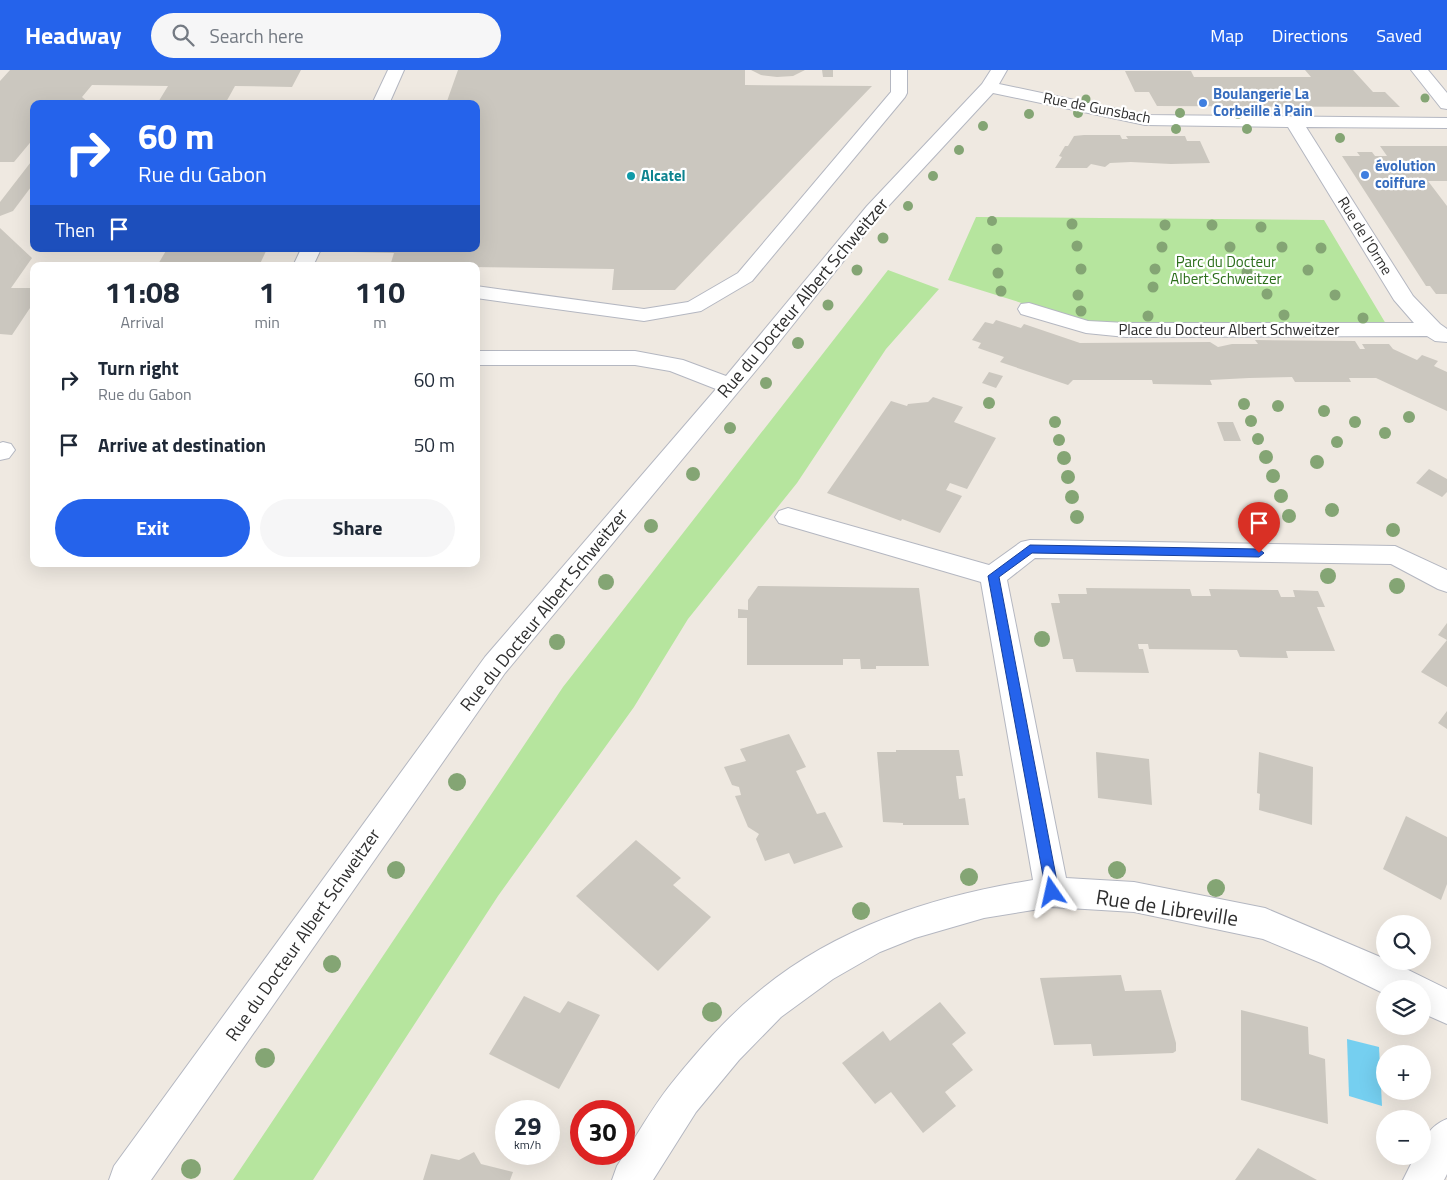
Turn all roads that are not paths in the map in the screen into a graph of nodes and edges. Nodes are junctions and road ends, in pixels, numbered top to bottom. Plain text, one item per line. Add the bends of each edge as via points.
1 (396, 70) edge
2 (899, 70) edge
3 (1419, 70) edge
4 (994, 78) edge
5 (382, 100) edge
6 (1447, 104) edge
7 (1294, 123) junction
8 (1447, 123) edge
9 (480, 293) edge
10 (1028, 309) dead end
11 (1440, 334) edge
12 (480, 358) edge
13 (730, 386) junction
14 (788, 517) dead end
15 (993, 576) junction
16 (1447, 582) edge
17 (1052, 892) junction
18 (1393, 980) edge
19 (1431, 999) edge
20 (1447, 1007) edge
21 (1447, 1138) edge
22 (128, 1180) edge
23 (632, 1180) edge
24 (1422, 1180) edge

1 - 5 street
2 - 9 street via 900,93 745,277 694,307 644,315
3 - 6 street
4 - 7 street, Rue de Gunsbach via 1145,120
4 - 13 street, Rue du Docteur Albert Schweitzer via 874,210
7 - 8 street, Rue de Gunsbach
7 - 11 street, Rue de l'Orme via 1405,300
10 - 11 street, Place du Docteur Albert Schweitzer via 1086,326 1126,330
12 - 13 street via 635,358 674,365
13 - 22 street, Rue du Docteur Albert Schweitzer via 495,665
14 - 15 street
15 - 16 street via 1030,549 1395,555
15 - 17 street
17 - 18 street, Rue de Libreville via 1134,898 1265,924
17 - 23 street, Rue de Libreville via 984,903 914,923 868,941 820,967 769,1005 726,1047 682,1099
19 - 20 street
21 - 24 street

